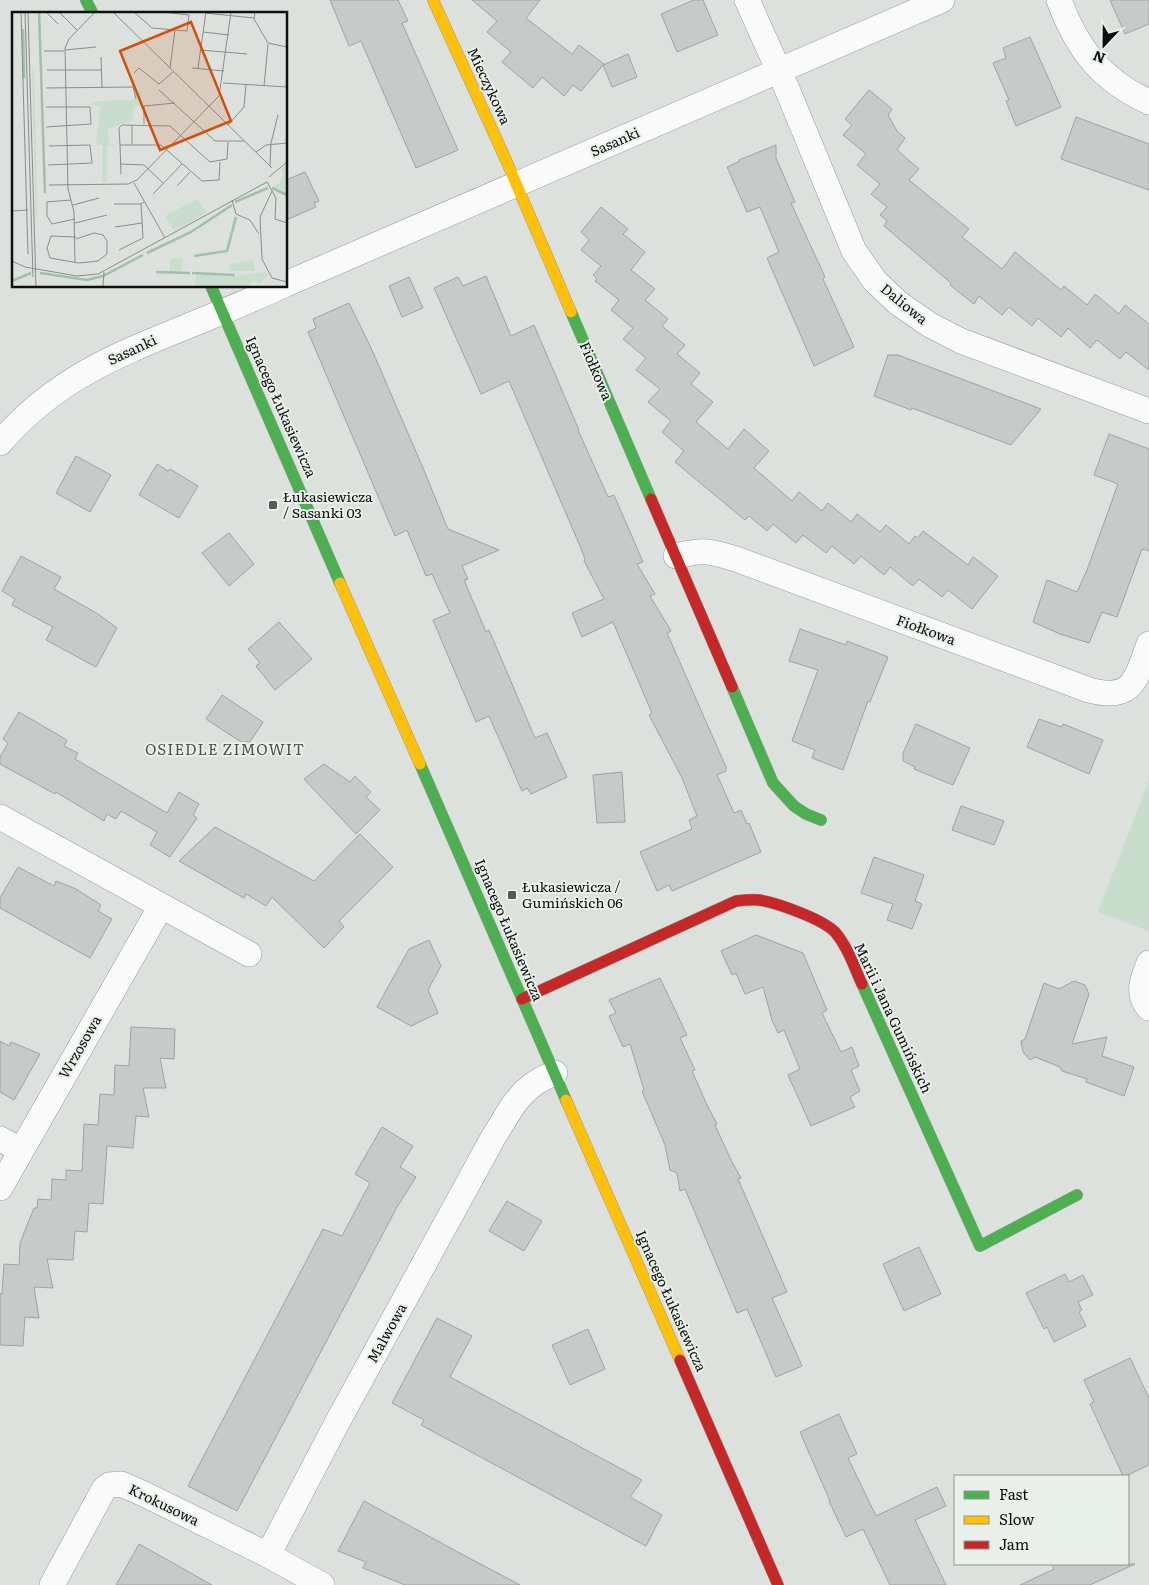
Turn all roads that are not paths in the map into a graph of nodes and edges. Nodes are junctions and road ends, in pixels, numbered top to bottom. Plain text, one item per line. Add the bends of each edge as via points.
1 (86, 0) edge
2 (433, 0) edge
3 (747, 0) edge
4 (942, 0) edge
5 (1059, 0) edge
6 (91, 12) edge
7 (779, 71) junction
8 (1149, 102) edge
9 (517, 185) junction
10 (288, 283) edge
11 (212, 288) edge
12 (277, 288) edge
13 (222, 312) junction
14 (1149, 411) edge
15 (0, 443) edge
16 (676, 556) junction
17 (1149, 644) edge
18 (0, 817) edge
19 (821, 820) dead end
20 (161, 906) junction
21 (249, 954) dead end
22 (1149, 963) edge
23 (522, 999) junction
24 (1149, 1008) edge
25 (555, 1073) junction
26 (11, 1145) edge
27 (0, 1188) edge
28 (1077, 1194) dead end
29 (268, 1556) junction
30 (52, 1585) edge
31 (322, 1585) edge
32 (778, 1585) edge

1 - 6 street
2 - 9 street, Mieczykowa
3 - 7 street, Daliowa
4 - 7 street, Sasanki
5 - 8 street via 1067,23 1095,64 1112,80
7 - 9 street, Sasanki
7 - 14 street, Daliowa via 854,251 875,281 898,303 961,341
9 - 10 street, Sasanki
9 - 16 street, Fiołkowa
11 - 13 street, Ignacego Łukasiewicza
12 - 13 street, Sasanki
13 - 15 street, Sasanki via 159,337 88,371 32,410
13 - 23 street, Ignacego Łukasiewicza
16 - 17 street, Fiołkowa via 707,551 727,556 1103,694 1124,691 1132,683
16 - 19 street, Fiołkowa via 773,783 793,806
18 - 20 street
20 - 21 street
20 - 26 street, Wrzosowa
22 - 24 street via 1141,987
23 - 25 street, Ignacego Łukasiewicza
23 - 28 street, Marii i Jana Gumińskich via 736,901 762,900 819,921 839,937 980,1246
25 - 29 street, Malwowa via 524,1091 494,1136
25 - 32 street, Ignacego Łukasiewicza
26 - 27 street, Wrzosowa
29 - 30 street, Krokusowa via 144,1494 121,1484 109,1485
29 - 31 street

